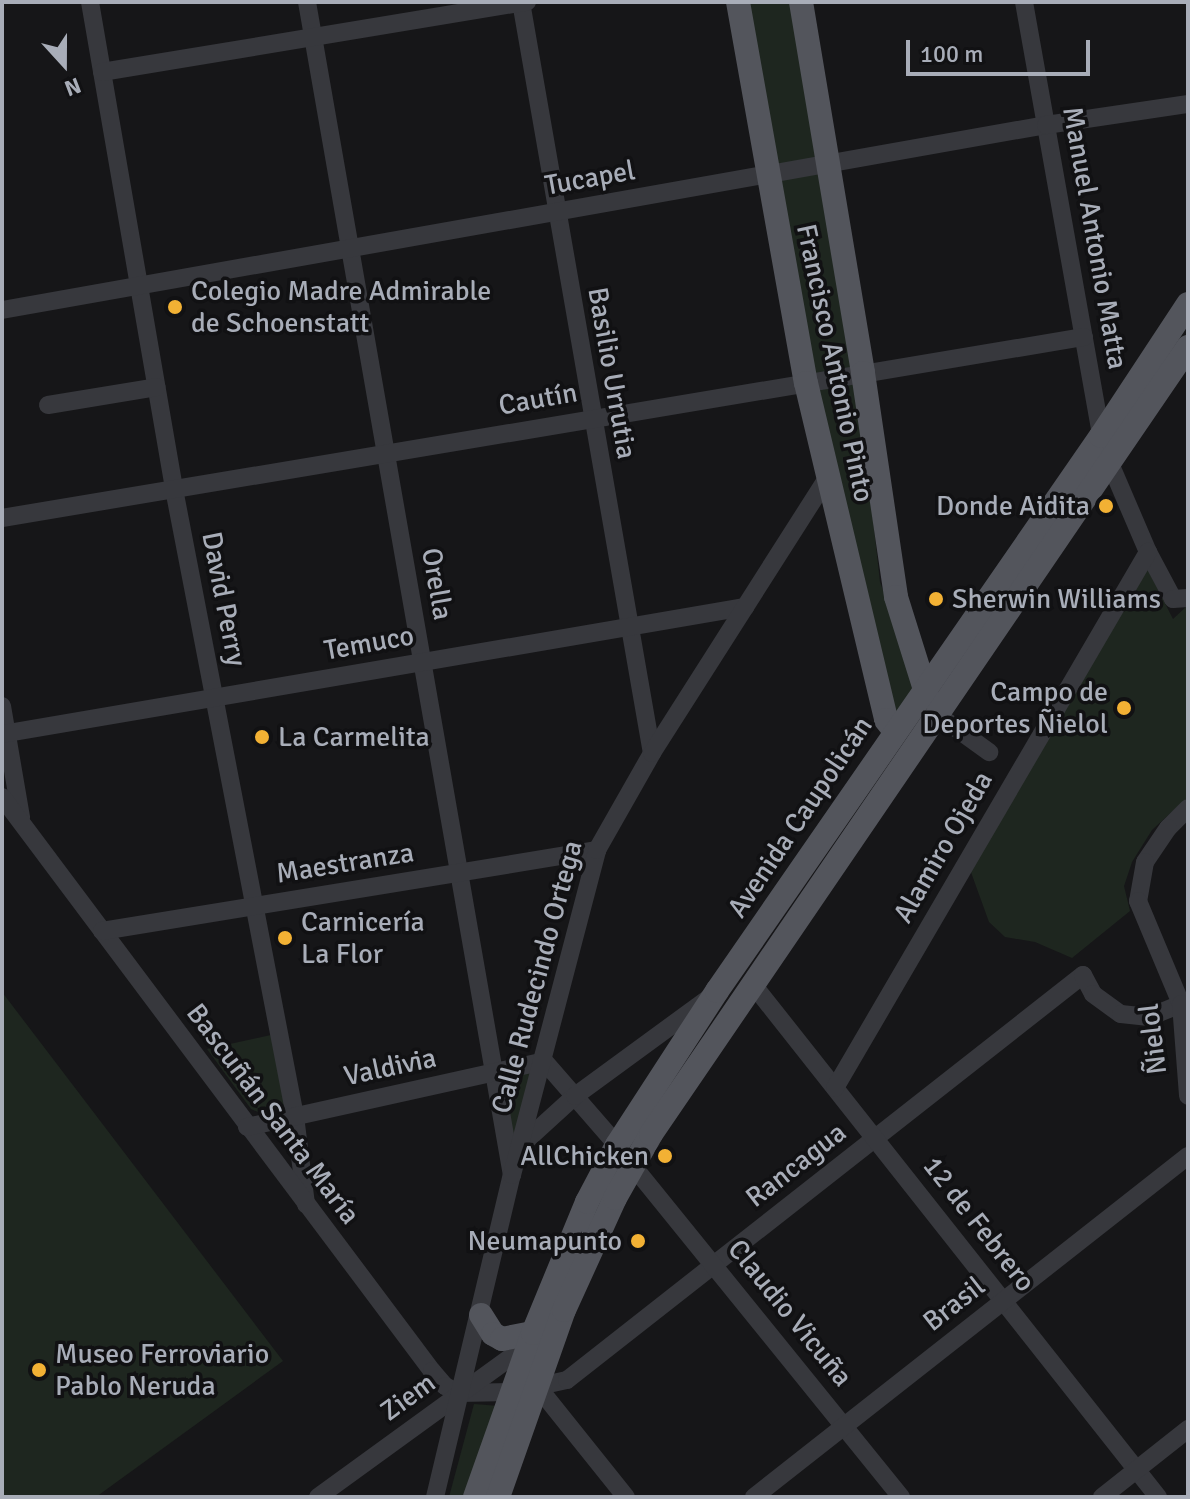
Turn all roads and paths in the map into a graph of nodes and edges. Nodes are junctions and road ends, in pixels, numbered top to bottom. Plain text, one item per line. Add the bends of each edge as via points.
1 (90, 2) edge
2 (307, 2) edge
3 (523, 2) edge
4 (738, 2) edge
5 (801, 2) edge
6 (1024, 2) edge
7 (411, 11) edge
8 (313, 37) junction
9 (102, 72) junction
10 (1188, 104) edge
11 (1046, 125) junction
12 (828, 165) junction
13 (767, 176) junction
14 (556, 213) junction
15 (350, 250) junction
16 (139, 287) junction
17 (1188, 304) edge
18 (2, 310) edge
19 (1084, 337) junction
20 (1188, 347) edge
21 (863, 373) junction
22 (806, 383) junction
23 (157, 387) junction
24 (48, 405) dead end
25 (591, 419) junction
26 (1107, 428) junction
27 (386, 453) junction
28 (1109, 461) junction
29 (827, 478) junction
30 (174, 489) junction
31 (2, 518) edge
32 (1148, 552) junction
33 (1187, 598) edge
34 (745, 607) junction
35 (630, 627) junction
36 (422, 662) junction
37 (926, 685) junction
38 (215, 697) junction
39 (2, 706) edge
40 (931, 720) junction
41 (894, 730) junction
42 (4, 733) edge
43 (989, 752) dead end
44 (652, 753) junction
45 (2, 797) edge
46 (1188, 808) edge
47 (22, 824) junction
48 (597, 850) junction
49 (459, 873) junction
50 (796, 879) junction
51 (815, 894) junction
52 (252, 906) junction
53 (760, 929) junction
54 (102, 931) junction
55 (755, 987) junction
56 (717, 991) junction
57 (1181, 1004) junction
58 (544, 1061) junction
59 (494, 1073) junction
60 (835, 1088) junction
61 (575, 1096) junction
62 (1188, 1096) edge
63 (295, 1116) junction
64 (247, 1127) junction
65 (875, 1138) junction
66 (617, 1145) junction
67 (520, 1146) junction
68 (1188, 1156) edge
69 (633, 1166) junction
70 (512, 1175) junction
71 (615, 1198) junction
72 (306, 1207) junction
73 (716, 1265) junction
74 (1004, 1300) junction
75 (481, 1315) junction
76 (532, 1337) junction
77 (537, 1386) junction
78 (512, 1392) junction
79 (459, 1393) junction
80 (845, 1426) junction
81 (1188, 1429) edge
82 (1135, 1471) junction
83 (318, 1497) edge
84 (435, 1497) edge
85 (475, 1497) edge
86 (498, 1497) edge
87 (626, 1497) edge
88 (754, 1497) edge
89 (901, 1497) edge
90 (1102, 1497) edge
91 (1158, 1497) edge

1 - 9 street, David Perry
2 - 8 street, Orella
3 - 7 street
3 - 14 street, Basilio Urrutia
4 - 13 main road, Francisco Antonio Pinto
5 - 12 main road, Francisco Antonio Pinto
6 - 11 street, Manuel Antonio Matta
7 - 8 street
8 - 9 street
8 - 15 street, Orella
9 - 16 street, David Perry
10 - 11 street, Tucapel
11 - 12 street, Tucapel
11 - 19 street, Manuel Antonio Matta
12 - 13 street, Tucapel
12 - 21 main road, Francisco Antonio Pinto
13 - 14 street, Tucapel
13 - 22 main road, Francisco Antonio Pinto
14 - 15 street, Tucapel
14 - 25 street, Basilio Urrutia
15 - 16 street, Tucapel
15 - 27 street, Orella
16 - 18 street, Tucapel
16 - 23 street, David Perry
17 - 26 main road, Avenida Caupolicán
19 - 21 street, Cautín
19 - 26 street, Manuel Antonio Matta
20 - 28 main road, Avenida Caupolicán
21 - 22 street, Cautín
21 - 37 main road, Francisco Antonio Pinto via 896,597
22 - 25 street, Cautín
22 - 29 main road, Francisco Antonio Pinto
23 - 24 street
23 - 30 street, David Perry
25 - 27 street, Cautín
25 - 35 street, Basilio Urrutia
26 - 28 main road
26 - 37 main road, Avenida Caupolicán
27 - 30 street, Cautín
27 - 36 street, Orella
28 - 32 street
28 - 40 main road, Avenida Caupolicán
29 - 34 street, Calle Rudecindo Ortega
29 - 41 main road, Francisco Antonio Pinto via 886,720
30 - 31 street, Cautín
30 - 38 street, David Perry
32 - 33 street via 1173,599
32 - 60 street, Alamiro Ojeda
34 - 35 street, Temuco
34 - 44 street, Calle Rudecindo Ortega
35 - 36 street, Temuco
35 - 44 street, Basilio Urrutia
36 - 38 street, Temuco
36 - 49 street, Orella
37 - 40 main road, Francisco Antonio Pinto
37 - 41 main road, Avenida Caupolicán
38 - 42 street, Temuco
38 - 52 street, David Perry
39 - 42 street
40 - 43 street
40 - 51 main road, Avenida Caupolicán
41 - 50 main road, Avenida Caupolicán
42 - 47 street
44 - 48 street, Calle Rudecindo Ortega
45 - 47 street, Bascuñán Santa María
46 - 57 street, Ñielol via 1145,862 1138,901
47 - 54 street, Bascuñán Santa María
48 - 49 street, Maestranza
48 - 58 street, Calle Rudecindo Ortega
49 - 52 street, Maestranza
49 - 59 street, Orella
50 - 51 main road
50 - 53 main road, Avenida Caupolicán
51 - 55 main road, Avenida Caupolicán
52 - 54 street, Maestranza
52 - 63 street, David Perry
53 - 55 main road via 749,955
53 - 56 main road, Avenida Caupolicán
54 - 64 street, Bascuñán Santa María
55 - 60 street, 12 de Febrero
55 - 69 main road, Avenida Caupolicán
56 - 61 street
56 - 66 main road, Avenida Caupolicán
57 - 62 street, Ñielol
57 - 65 street, Rancagua via 1149,1017 1121,1014 1093,994 1083,975
58 - 59 street, Valdivia
58 - 61 street
58 - 67 street, Calle Rudecindo Ortega
59 - 63 street, Valdivia
59 - 70 street, Orella
60 - 65 street, 12 de Febrero
61 - 66 street
61 - 67 street
63 - 64 street, Valdivia
63 - 72 street, David Perry
64 - 72 street, Bascuñán Santa María
65 - 73 street, Rancagua
65 - 74 street, 12 de Febrero
66 - 71 main road
66 - 76 main road, Avenida Caupolicán via 587,1202
67 - 70 street, Calle Rudecindo Ortega
68 - 74 street, Brasil
69 - 71 main road, Avenida Caupolicán
69 - 73 street, Claudio Vicuña
70 - 75 street, Calle Rudecindo Ortega
71 - 77 main road, Avenida Caupolicán via 564,1310
72 - 79 street, Bascuñán Santa María via 432,1371
73 - 77 street, Rancagua via 567,1380
73 - 80 street, Claudio Vicuña
74 - 80 street, Brasil
74 - 82 street, 12 de Febrero
75 - 76 main road via 502,1339
75 - 79 street, Calle Rudecindo Ortega
76 - 78 main road, Avenida Caupolicán
76 - 79 street, Ziem
77 - 78 street
77 - 86 main road, Avenida Caupolicán
77 - 87 street
78 - 79 street
78 - 85 main road, Avenida Caupolicán
79 - 83 street, Ziem
79 - 84 street, Calle Rudecindo Ortega
80 - 88 street, Brasil
80 - 89 street, Claudio Vicuña
81 - 82 street
82 - 90 street
82 - 91 street, 12 de Febrero

